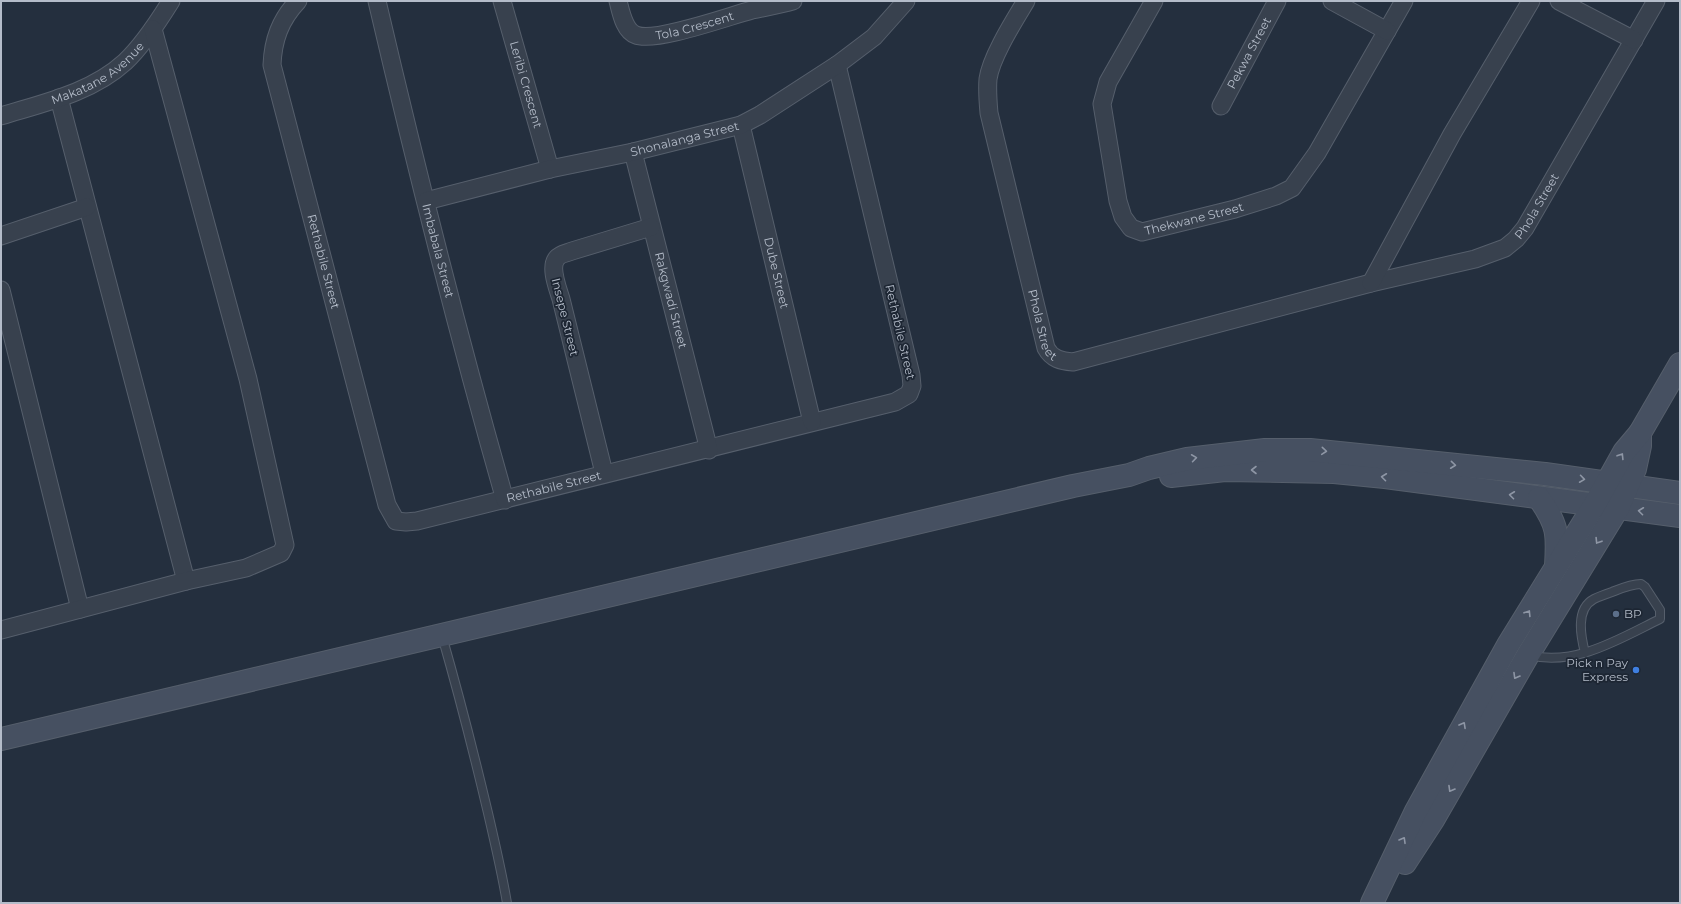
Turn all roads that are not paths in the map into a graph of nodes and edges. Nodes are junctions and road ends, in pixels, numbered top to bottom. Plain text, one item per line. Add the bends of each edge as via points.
1 (171, 1) edge
2 (298, 1) edge
3 (377, 1) edge
4 (502, 1) edge
5 (618, 1) edge
6 (793, 1) edge
7 (906, 1) edge
8 (1026, 1) edge
9 (1154, 1) edge
10 (1277, 1) edge
11 (1332, 1) edge
12 (1404, 1) edge
13 (1531, 1) edge
14 (1558, 1) edge
15 (1656, 1) edge
16 (153, 29) junction
17 (1387, 31) junction
18 (1634, 40) junction
19 (837, 65) junction
20 (59, 98) junction
21 (1221, 106) dead end
22 (1, 116) edge
23 (741, 124) junction
24 (634, 152) junction
25 (550, 169) junction
26 (426, 201) junction
27 (87, 207) junction
28 (652, 227) junction
29 (1, 236) edge
30 (1371, 283) junction
31 (1, 290) edge
32 (1680, 364) edge
33 (812, 422) junction
34 (1640, 433) junction
35 (709, 450) junction
36 (604, 473) junction
37 (1130, 475) junction
38 (1607, 482) junction
39 (1628, 486) junction
40 (1680, 493) edge
41 (1539, 498) junction
42 (505, 500) junction
43 (1595, 504) junction
44 (1618, 508) junction
45 (1680, 516) edge
46 (1556, 567) junction
47 (186, 581) junction
48 (80, 609) junction
49 (1, 630) edge
50 (441, 635) junction
51 (1585, 653) junction
52 (1528, 655) junction
53 (1, 739) edge
54 (1387, 876) junction
55 (507, 903) edge
56 (1372, 903) edge

1 - 16 street, Makatane Avenue
2 - 42 street, Rethabile Street via 277,32 272,46 272,65 388,505 396,521 406,522
3 - 26 street, Imbabala Street
4 - 25 street, Leribi Crescent
5 - 6 street, Tola Crescent via 628,28 641,37 673,32
7 - 19 street, Shonalanga Street via 874,37
8 - 30 street, Phola Street via 1001,44 988,77 987,95 989,113 1046,348 1052,355 1064,362 1091,358
9 - 17 street, Thekwane Street via 1108,82 1102,104 1123,217 1131,228 1142,232 1235,209 1292,188 1317,153
10 - 21 street, Pekwa Street
11 - 17 street
12 - 17 street, Thekwane Street
13 - 30 street via 1452,134
14 - 18 street
15 - 18 street, Phola Street
16 - 20 street, Makatane Avenue via 116,69 79,91
16 - 47 street via 248,379 285,545 281,553 263,562
18 - 30 street, Phola Street via 1535,212 1516,240 1505,248 1475,259
19 - 23 street, Shonalanga Street via 760,115
19 - 33 street, Rethabile Street via 912,386 909,394 895,402
20 - 22 street, Makatane Avenue
20 - 27 street
23 - 24 street, Shonalanga Street
23 - 33 street, Dube Street
24 - 25 street, Shonalanga Street
24 - 28 street, Rakgwadi Street
25 - 26 street, Shonalanga Street
26 - 42 street, Imbabala Street via 475,395
27 - 29 street
27 - 47 street
28 - 35 street, Rakgwadi Street
28 - 36 street, Insepe Street via 572,251 560,256 554,263 560,299
31 - 48 street
32 - 34 main road
33 - 35 street, Rethabile Street
38 -> 34 main road via 1624,452
34 - 39 main road via 1638,460
35 - 36 street, Rethabile Street
36 - 42 street, Rethabile Street
37 -> 38 main road via 1166,463 1220,454 1310,450
41 -> 37 main road via 1334,472 1225,470 1160,477
37 - 50 main road via 1073,486
38 - 39 main road
38 - 43 main road
39 - 40 main road
39 - 44 main road
41 - 43 main road
41 - 46 main road via 1549,512 1557,531
43 - 44 main road
43 - 46 main road
45 -> 44 main road
44 -> 52 main road
54 -> 46 main road via 1396,852 1433,779 1508,644
47 - 48 street
48 - 49 street
50 - 53 main road
50 - 55 lane via 462,706
51 - 51 lane via 1580,631 1581,622 1586,608 1593,600 1632,584 1641,584 1645,587 1660,610 1660,619
51 - 52 lane via 1542,658
52 -> 54 main road via 1418,843 1403,866
54 - 56 main road

